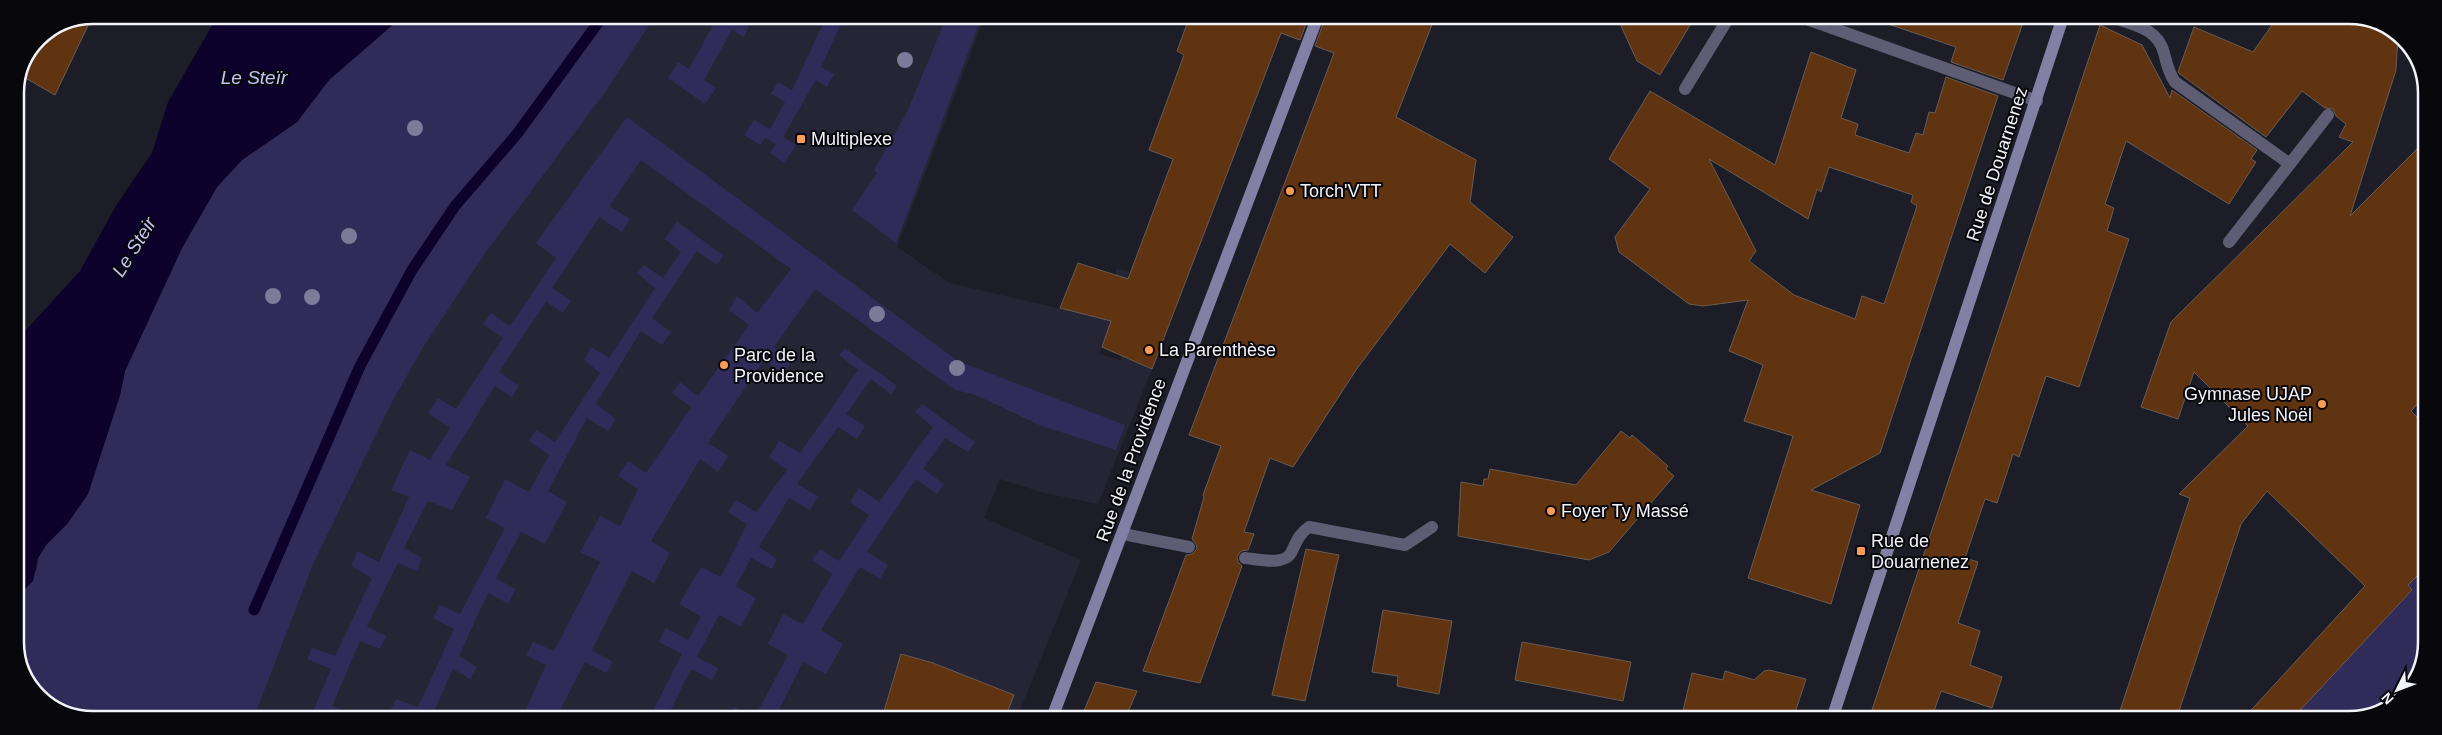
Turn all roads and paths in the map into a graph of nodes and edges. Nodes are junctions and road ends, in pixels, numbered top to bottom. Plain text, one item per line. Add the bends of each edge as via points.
1 (1315, 24) edge
2 (1726, 24) edge
3 (1820, 24) edge
4 (2061, 24) edge
5 (2130, 24) edge
6 (1685, 89) dead end
7 (2036, 102) junction
8 (2328, 116) dead end
9 (2290, 164) junction
10 (2229, 242) dead end
11 (1432, 527) dead end
12 (1123, 534) junction
13 (1190, 547) dead end
14 (1245, 558) dead end
15 (1055, 711) edge
16 (1835, 711) edge

1 - 12 street, Rue de la Providence
2 - 6 lane
3 - 7 lane
4 - 7 street, Rue de Douarnenez
5 - 9 lane via 2158,38 2175,82
7 - 16 street, Rue de Douarnenez
8 - 9 lane
9 - 10 lane
11 - 14 lane via 1405,545 1309,527 1298,535 1290,555 1280,561
12 - 13 lane
12 - 15 street, Rue de la Providence

